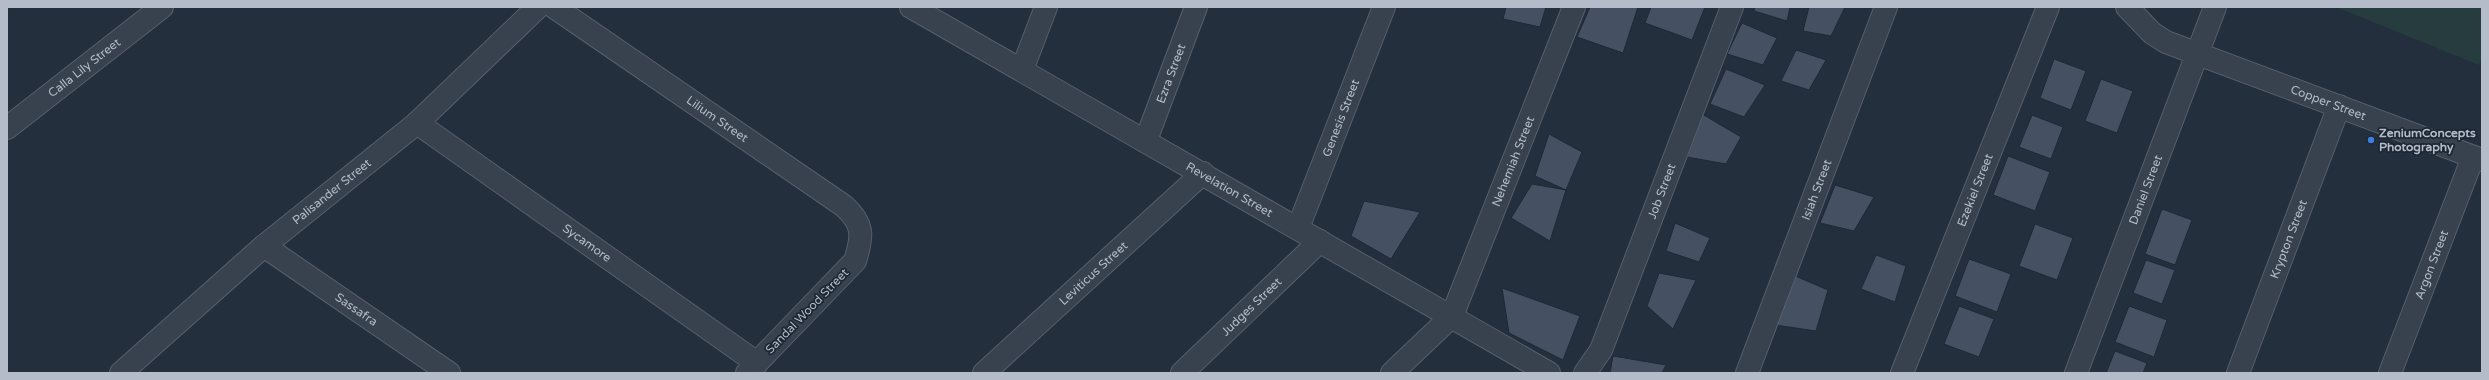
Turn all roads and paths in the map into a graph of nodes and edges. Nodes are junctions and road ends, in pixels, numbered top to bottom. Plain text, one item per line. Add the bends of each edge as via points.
1 (162, 7) edge
2 (538, 7) edge
3 (554, 7) edge
4 (911, 7) edge
5 (1046, 7) edge
6 (1196, 7) edge
7 (1384, 7) edge
8 (1574, 7) edge
9 (1732, 7) edge
10 (1886, 7) edge
11 (2048, 7) edge
12 (2127, 7) edge
13 (2215, 7) edge
14 (2198, 53) junction
15 (1022, 70) junction
16 (2339, 106) junction
17 (417, 123) junction
18 (7, 128) edge
19 (1146, 140) junction
20 (2478, 158) edge
21 (1203, 173) junction
22 (1298, 228) junction
23 (1320, 241) junction
24 (860, 245) joint
25 (264, 246) junction
26 (1452, 316) junction
27 (752, 368) edge
28 (130, 371) edge
29 (449, 373) edge
30 (984, 373) edge
31 (1182, 373) edge
32 (1392, 373) edge
33 (1549, 373) edge
34 (1585, 373) edge
35 (1747, 373) edge
36 (1902, 373) edge
37 (2076, 373) edge
38 (2238, 373) edge
39 (2390, 373) edge

1 - 18 street, Calla Lily Street
2 - 17 street, Palisander Street
3 - 24 street, Lilium Street via 844,206 856,217 861,231
4 - 15 street, Revelation Street
5 - 15 street
6 - 19 street, Ezra Street
7 - 22 street, Genesis Street
8 - 26 street, Nehemiah Street
9 - 34 street, Job Street via 1602,350
10 - 35 street, Isiah Street
11 - 36 street, Ezekiel Street
12 - 14 street, Copper Street via 2152,33 2166,42
13 - 14 street, Daniel Street
14 - 16 street, Copper Street
14 - 37 street, Daniel Street
15 - 19 street, Revelation Street
16 - 20 street, Copper Street
16 - 38 street, Krypton Street
17 - 25 street, Palisander Street
17 - 27 street, Sycamore
19 - 21 street, Revelation Street
20 - 39 street, Argon Street
21 - 22 street, Revelation Street
21 - 30 street, Leviticus Street
22 - 23 street, Revelation Street
23 - 26 street, Revelation Street
23 - 31 street, Judges Street
24 - 27 street, Sandal Wood Street via 855,261
25 - 28 street, Palisander Street
25 - 29 street, Sassafra
26 - 32 street
26 - 33 street, Revelation Street

